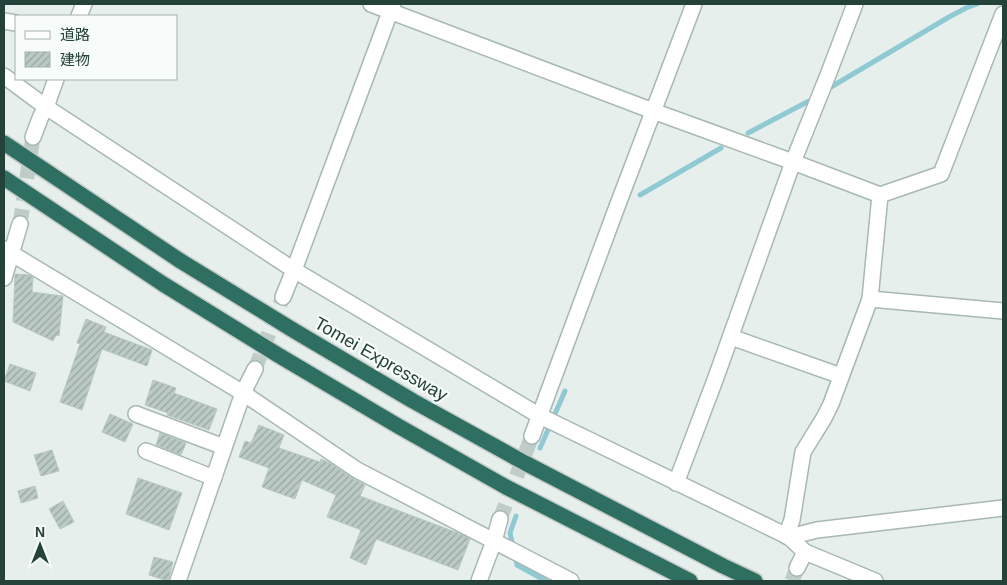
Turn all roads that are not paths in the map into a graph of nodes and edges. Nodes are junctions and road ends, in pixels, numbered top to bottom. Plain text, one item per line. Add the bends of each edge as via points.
1 (370, 4) edge
2 (694, 4) edge
3 (854, 4) edge
4 (391, 7) edge
5 (1003, 14) edge
6 (4, 76) edge
7 (56, 80) edge
8 (46, 107) junction
9 (653, 111) junction
10 (33, 137) tunnel mouth
11 (4, 143) edge
12 (793, 162) junction
13 (4, 178) edge
14 (880, 195) junction
15 (20, 224) tunnel mouth
16 (7, 251) edge
17 (294, 270) junction
18 (4, 278) edge
19 (283, 297) tunnel mouth
20 (870, 300) junction
21 (1003, 311) edge
22 (731, 337) junction
23 (255, 369) tunnel mouth
24 (842, 376) junction
25 (243, 393) junction
26 (136, 414) dead end
27 (541, 416) junction
28 (532, 436) tunnel mouth
29 (224, 447) junction
30 (146, 451) dead end
31 (214, 478) junction
32 (676, 483) junction
33 (1003, 508) edge
34 (500, 519) tunnel mouth
35 (788, 536) junction
36 (498, 543) junction
37 (805, 552) junction
38 (797, 568) tunnel mouth
39 (178, 581) edge
40 (479, 581) edge
41 (571, 581) edge
42 (690, 581) edge
43 (755, 581) edge
44 (874, 581) edge

1 - 4 street
2 - 9 street
3 - 12 street
4 - 9 street
4 - 17 street
5 - 14 street via 941,174
6 - 8 street
7 - 8 street
8 - 10 street
8 - 17 street
9 - 12 street
9 - 27 street
11 - 43 highway, Tomei Expressway via 179,260 413,401 525,463
12 - 14 street
12 - 22 street
13 - 42 highway via 163,284 390,421 506,487
14 - 20 street
15 - 16 street
16 - 18 street
16 - 25 street
17 - 19 street
17 - 27 street
20 - 21 street
20 - 24 street
22 - 24 street
22 - 32 street
23 - 25 street
24 - 35 street via 824,418 803,452
25 - 29 street
25 - 36 street via 357,470
26 - 29 street
27 - 28 street
27 - 32 street
29 - 31 street
30 - 31 street
31 - 39 street
32 - 35 street
33 - 35 street
34 - 36 street
35 - 37 street
36 - 40 street
36 - 41 street
37 - 38 street
37 - 44 street

